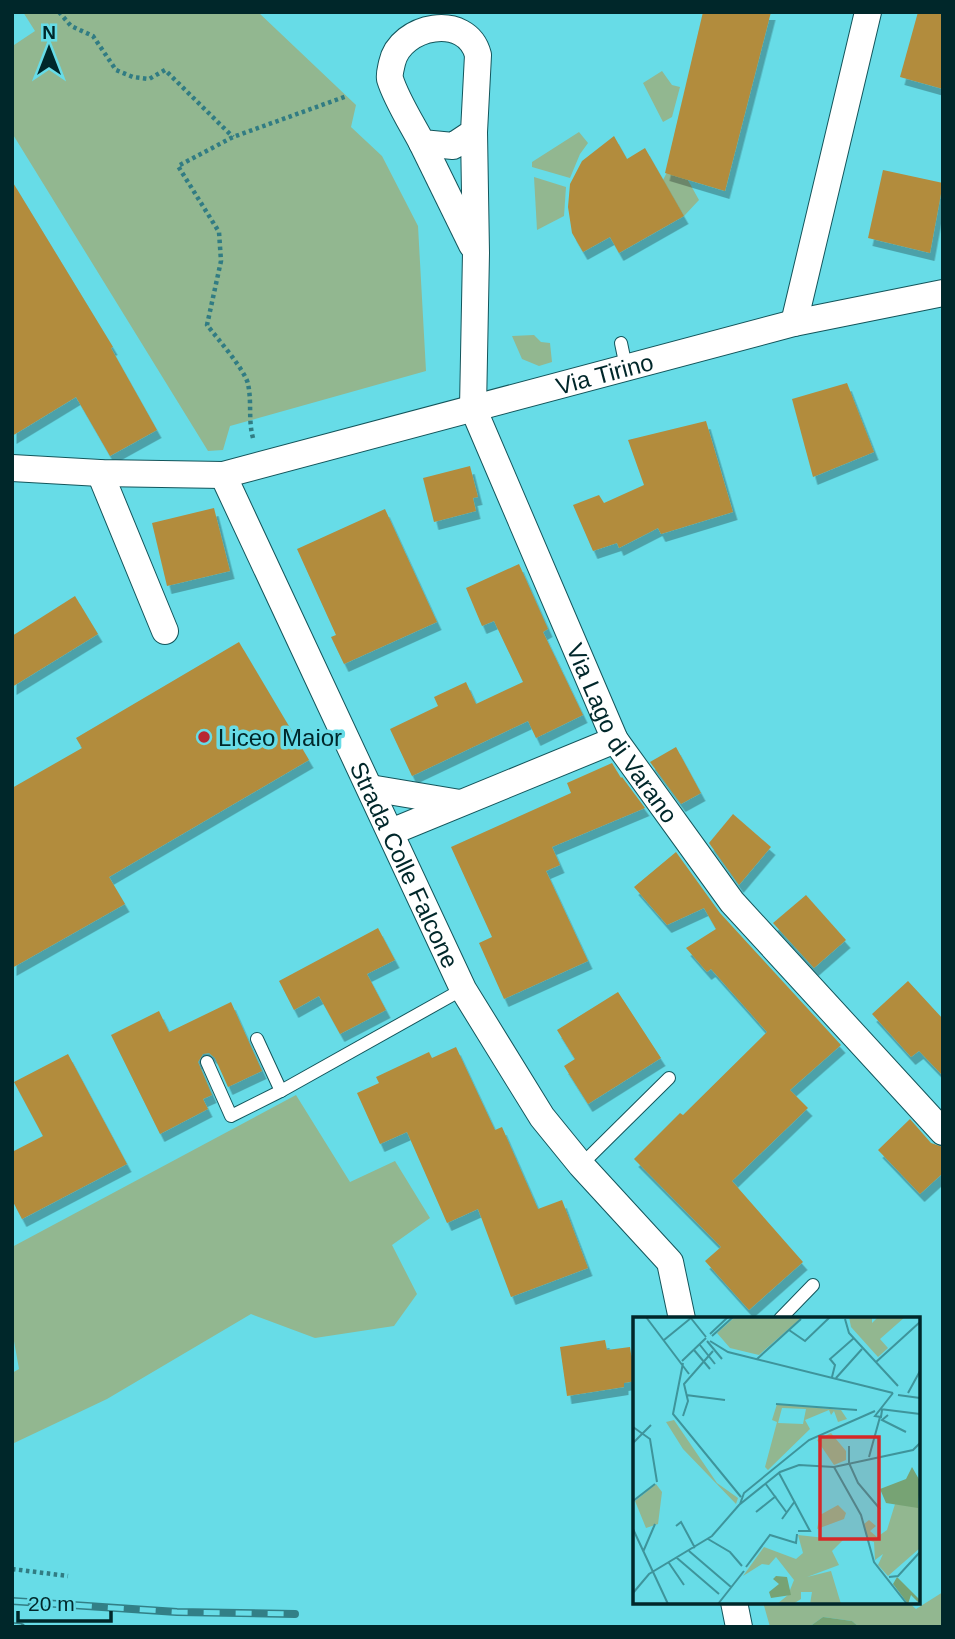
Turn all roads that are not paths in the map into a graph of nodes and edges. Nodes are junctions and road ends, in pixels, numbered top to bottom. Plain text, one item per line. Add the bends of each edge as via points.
1 (867, 12) edge
2 (455, 20) edge
3 (474, 132) junction
4 (422, 143) junction
5 (476, 253) junction
6 (943, 293) edge
7 (794, 323) junction
8 (472, 408) junction
9 (12, 468) edge
10 (100, 474) junction
11 (223, 475) junction
12 (165, 631) dead end
13 (615, 740) junction
14 (370, 788) junction
15 (460, 803) junction
16 (391, 832) junction
17 (463, 989) junction
18 (257, 1039) dead end
19 (207, 1062) dead end
20 (669, 1078) dead end
21 (281, 1091) junction
22 (943, 1132) edge
23 (581, 1165) junction
24 (813, 1285) dead end
25 (682, 1317) edge
26 (782, 1317) edge
27 (734, 1604) edge
28 (739, 1627) edge

1 - 7 street
2 - 3 street via 475,44 478,55
2 - 4 street via 426,29 394,55 389,77
3 - 4 street via 453,146
3 - 5 street, Via Lago di Varano
4 - 5 street, Via Lago di Varano
5 - 8 street, Via Lago di Varano
6 - 7 street, Via Tirino
7 - 8 street, Via Tirino via 623,355
8 - 11 street, Via Tirino
8 - 13 street, Via Lago di Varano
9 - 10 street, Via Tirino
10 - 11 street, Via Tirino
10 - 12 street
11 - 14 street, Strada Colle Falcone
13 - 15 street
13 - 22 street, Via Lago di Varano via 732,902
14 - 15 street
14 - 16 street, Strada Colle Falcone
15 - 16 street
16 - 17 street, Strada Colle Falcone
17 - 21 lane, Strada Colle Falcone
17 - 23 street, Strada Colle Falcone via 542,1117
18 - 21 lane
19 - 21 lane, Strada Colle Falcone via 231,1116
20 - 23 lane
23 - 25 street, Strada Colle Falcone via 670,1262
24 - 26 lane
27 - 28 street

